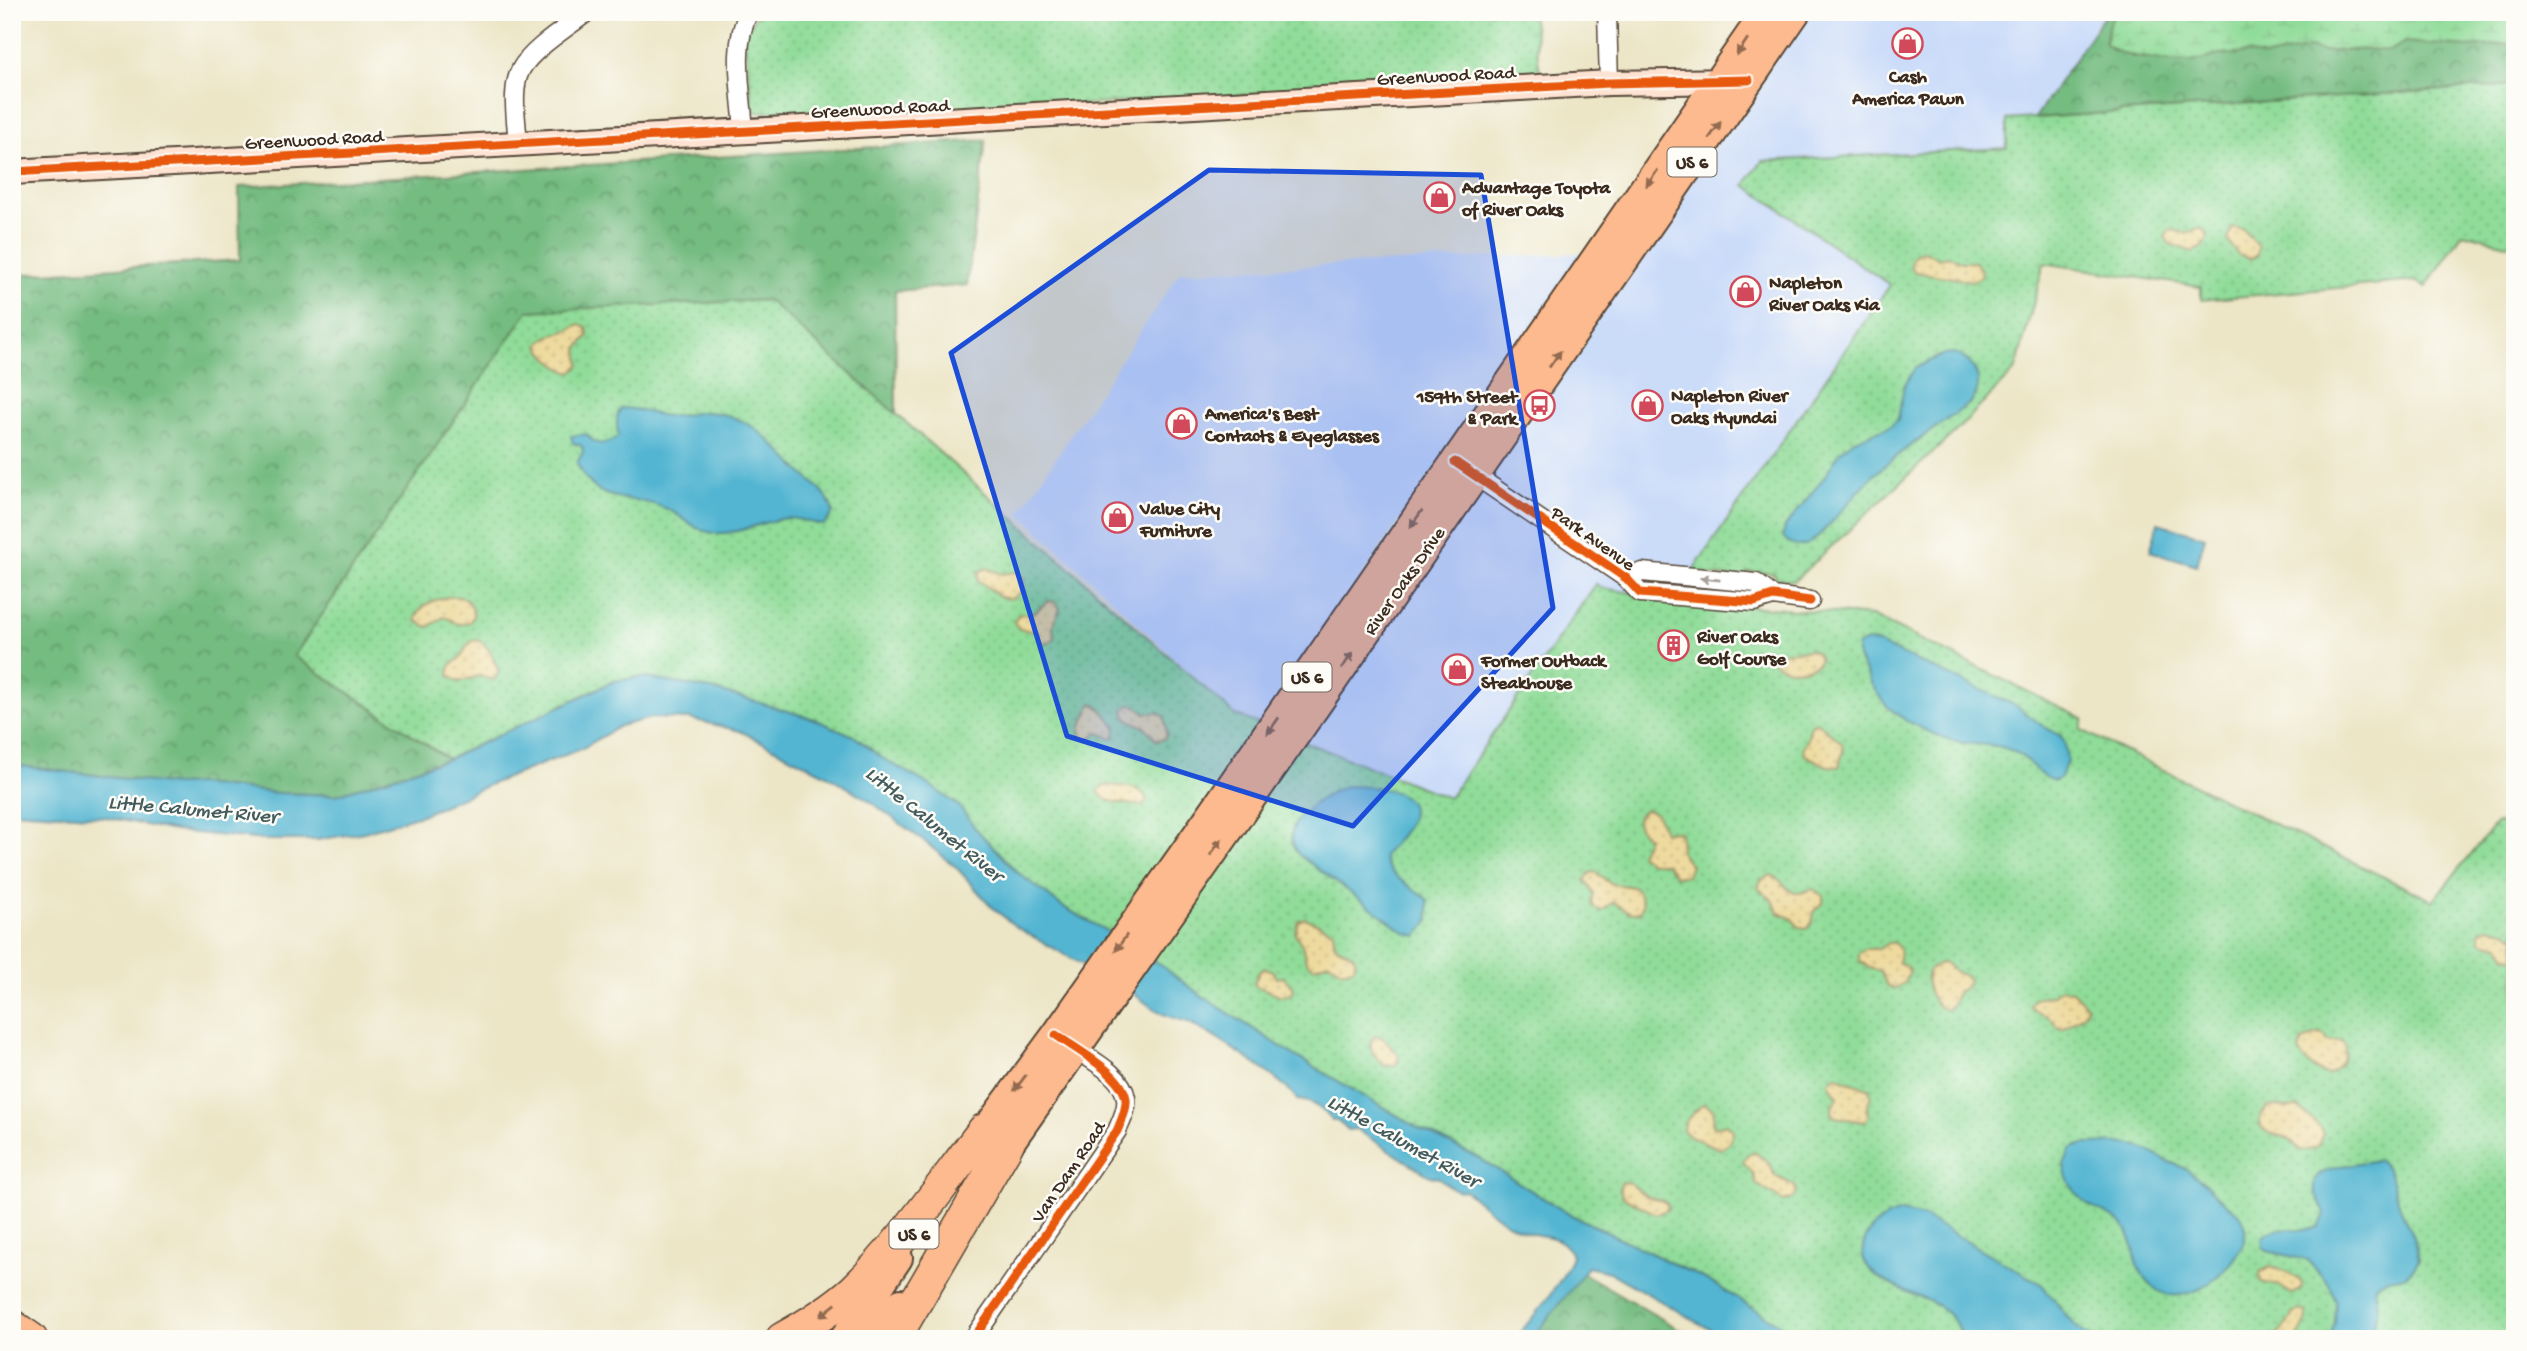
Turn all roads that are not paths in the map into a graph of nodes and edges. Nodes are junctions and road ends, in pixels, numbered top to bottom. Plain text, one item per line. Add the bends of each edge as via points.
1 (587, 12) edge
2 (749, 12) edge
3 (1607, 12) edge
4 (1766, 12) edge
5 (1796, 12) edge
6 (1749, 80) junction
7 (1719, 82) junction
8 (1609, 83) junction
9 (744, 132) junction
10 (518, 145) junction
11 (12, 172) edge
12 (1465, 469) junction
13 (1810, 601) dead end
14 (1065, 1042) junction
15 (996, 1138) junction
16 (12, 1326) edge
17 (31, 1339) edge
18 (782, 1339) edge
19 (844, 1339) edge
20 (876, 1339) edge
21 (894, 1339) edge
22 (973, 1339) edge

1 - 10 street via 520,70
2 - 9 street via 738,39
3 - 8 street
4 -> 7 main road, River Oaks Drive / US 6
5 - 6 main road, River Oaks Drive / US 6
6 - 7 street, Greenwood Road
12 -> 6 main road, River Oaks Drive / US 6
7 - 8 street, Greenwood Road
7 -> 12 main road, River Oaks Drive / US 6
8 - 9 street, Greenwood Road
9 - 10 street, Greenwood Road
10 - 11 street, Greenwood Road
12 - 13 street, Park Avenue via 1626,578 1640,593 1754,602 1773,596
12 - 14 main road, River Oaks Drive / US 6
14 - 15 main road, River Oaks Drive / US 6
14 - 22 street, Van Dam Road via 1117,1082 1126,1097 1124,1113 1117,1131
15 -> 18 highway via 853,1290
15 - 19 main road, US 6
15 - 20 main road, US 6
15 - 21 highway
16 - 17 highway

